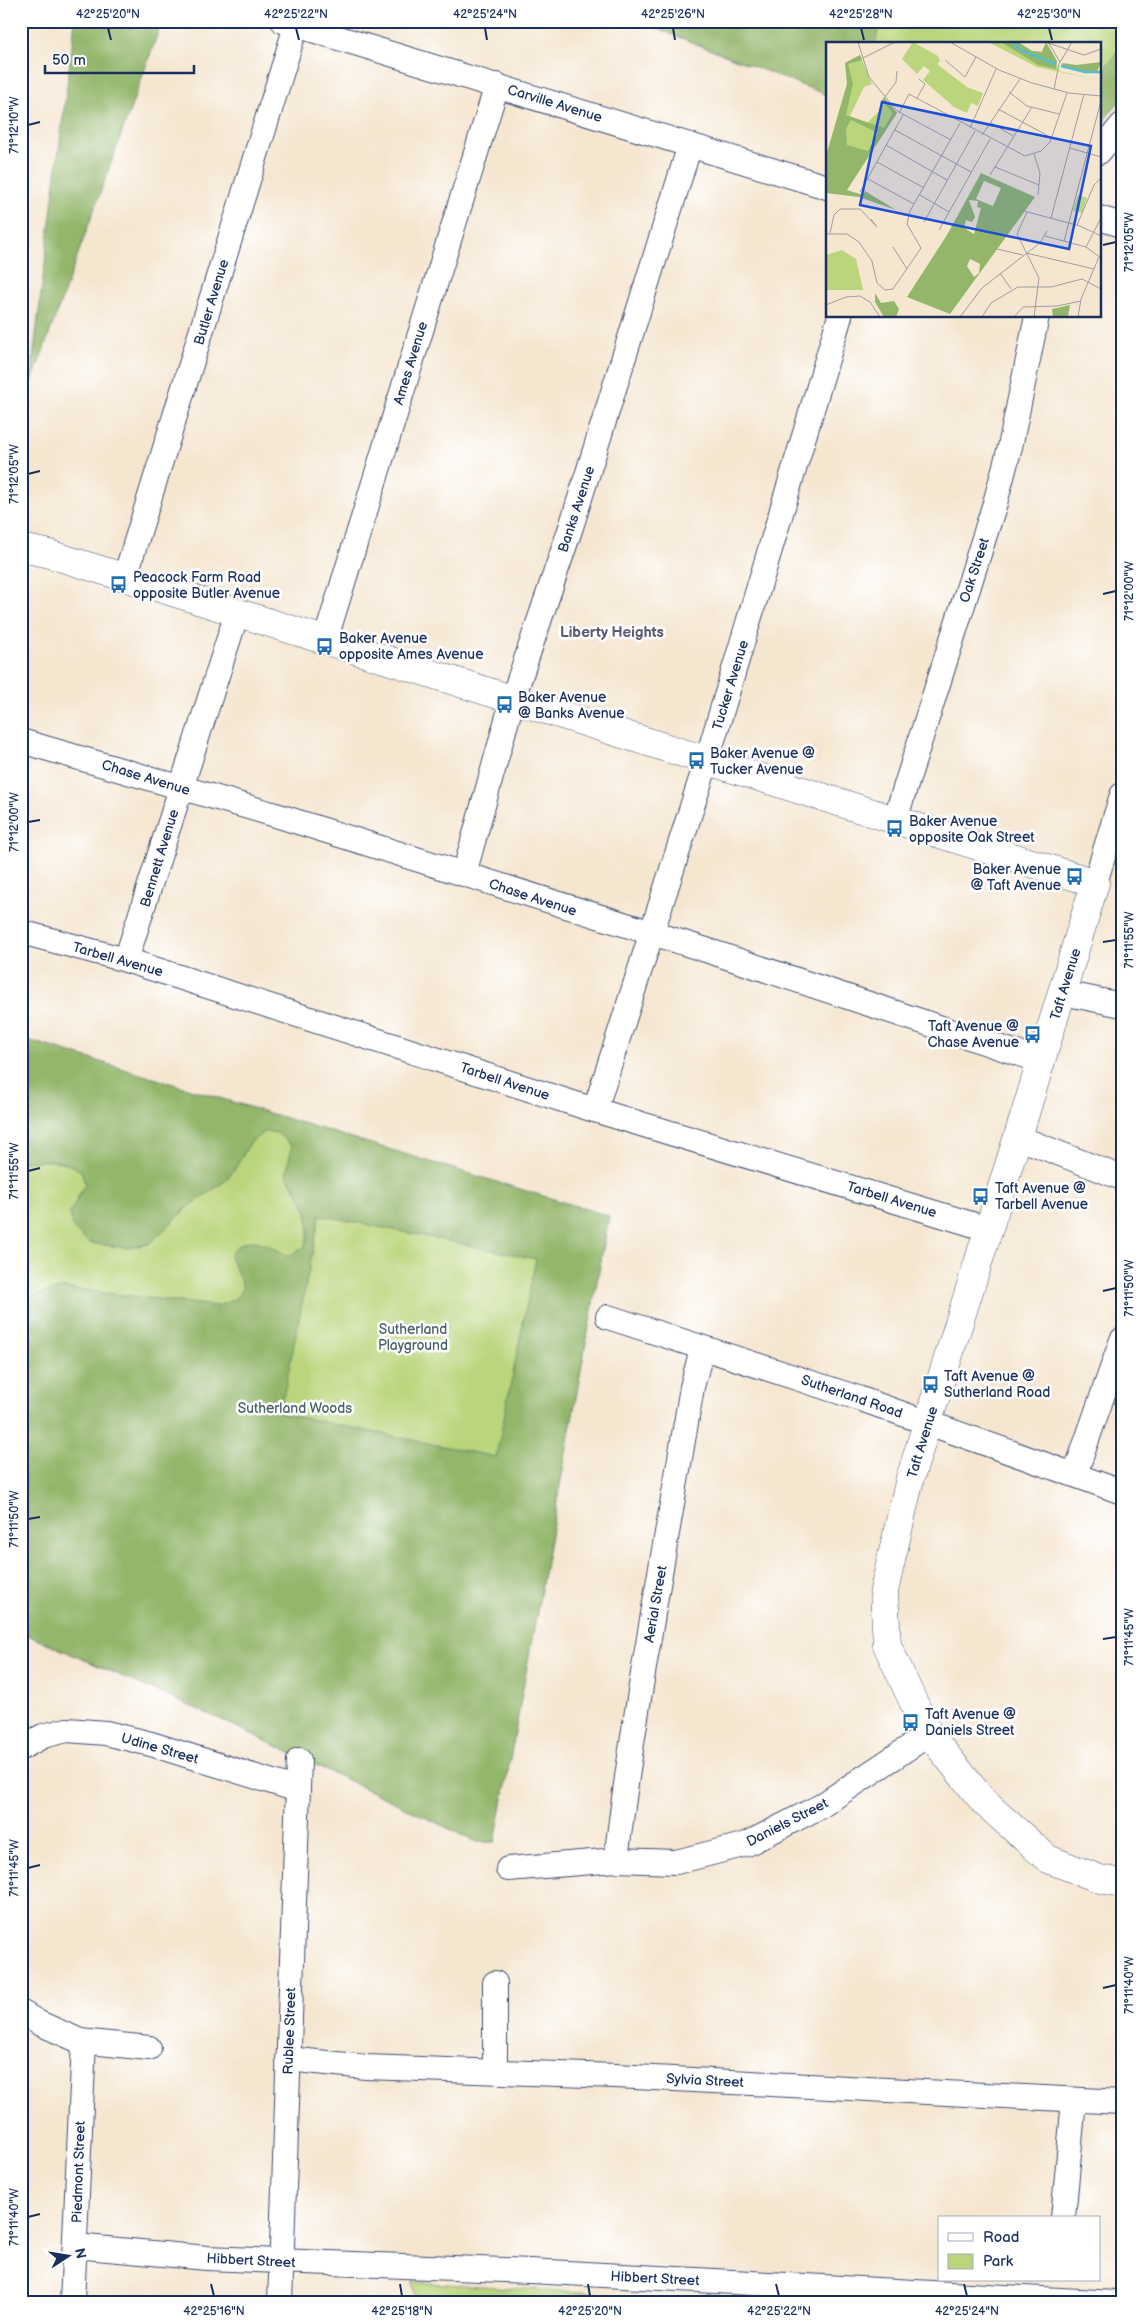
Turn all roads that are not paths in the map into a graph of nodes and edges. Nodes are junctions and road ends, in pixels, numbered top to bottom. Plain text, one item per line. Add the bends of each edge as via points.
1 (290, 24) edge
2 (497, 85) junction
3 (1122, 125) edge
4 (690, 145) junction
5 (1100, 151) edge
6 (826, 188) edge
7 (1100, 218) edge
8 (1122, 226) edge
9 (839, 318) edge
10 (1038, 318) edge
11 (34, 551) edge
12 (125, 577) junction
13 (237, 613) junction
14 (325, 641) junction
15 (513, 698) junction
16 (21, 741) edge
17 (708, 760) junction
18 (180, 788) junction
19 (1122, 795) edge
20 (896, 820) junction
21 (464, 874) junction
22 (1095, 883) junction
23 (21, 932) edge
24 (653, 934) junction
25 (126, 960) junction
26 (1062, 992) junction
27 (1122, 1005) edge
28 (1041, 1061) junction
29 (595, 1110) junction
30 (1017, 1137) junction
31 (1122, 1178) edge
32 (988, 1229) junction
33 (608, 1317) dead end
34 (1122, 1340) edge
35 (702, 1349) junction
36 (928, 1422) junction
37 (1075, 1474) junction
38 (1122, 1492) edge
39 (929, 1734) junction
40 (21, 1748) edge
41 (299, 1760) dead end
42 (298, 1790) junction
43 (616, 1860) junction
44 (508, 1869) dead end
45 (1122, 1883) edge
46 (495, 1983) dead end
47 (21, 2012) edge
48 (84, 2042) junction
49 (149, 2048) dead end
50 (288, 2059) junction
51 (494, 2070) junction
52 (1074, 2100) junction
53 (1122, 2102) edge
54 (1063, 2216) edge
55 (75, 2246) junction
56 (283, 2262) junction
57 (1055, 2294) edge
58 (72, 2303) edge
59 (280, 2303) edge
60 (1116, 2303) edge

1 - 2 street, Carville Avenue
1 - 12 street, Butler Avenue
2 - 4 street, Carville Avenue
2 - 14 street, Ames Avenue
3 - 5 street
4 - 6 street, Carville Avenue
4 - 15 street, Banks Avenue
7 - 8 street
9 - 17 street, Tucker Avenue
10 - 20 street, Oak Street via 995,503
11 - 12 street
12 - 13 street
13 - 14 street
13 - 18 street, Bennett Avenue
14 - 15 street
15 - 17 street
15 - 21 street, Banks Avenue
16 - 18 street, Chase Avenue
17 - 20 street
17 - 24 street, Tucker Avenue
18 - 21 street, Chase Avenue
18 - 25 street, Bennett Avenue
19 - 22 street, Taft Avenue
20 - 22 street
21 - 24 street, Chase Avenue
22 - 26 street, Taft Avenue
23 - 25 street, Tarbell Avenue
24 - 28 street, Chase Avenue
24 - 29 street, Tucker Avenue
25 - 29 street, Tarbell Avenue
26 - 27 street
26 - 28 street, Taft Avenue
28 - 30 street, Taft Avenue
29 - 32 street, Tarbell Avenue
30 - 31 street
30 - 32 street, Taft Avenue
32 - 36 street, Taft Avenue
33 - 35 street, Sutherland Road
34 - 37 street
35 - 36 street, Sutherland Road
35 - 43 street, Aerial Street via 692,1387 629,1754
36 - 37 street, Sutherland Road
36 - 39 street, Taft Avenue via 908,1486 884,1590 887,1645
37 - 38 street, Sutherland Road
39 - 43 street, Daniels Street via 821,1806 747,1844 676,1862
39 - 45 street, Taft Avenue via 984,1802 1048,1858 1100,1879
40 - 42 street, Udine Street via 43,1736 67,1730 106,1733
41 - 42 street, Rublee Street
42 - 50 street, Rublee Street
43 - 44 street, Daniels Street
46 - 51 street
47 - 48 street
48 - 49 street
48 - 55 street, Piedmont Street
50 - 51 street, Sylvia Street via 366,2067
50 - 56 street, Rublee Street
51 - 52 street, Sylvia Street
52 - 53 street, Sylvia Street
52 - 54 street
55 - 56 street, Hibbert Street
55 - 58 street, Piedmont Street
56 - 57 street, Hibbert Street
56 - 59 street, Rublee Street
57 - 60 street, Hibbert Street

